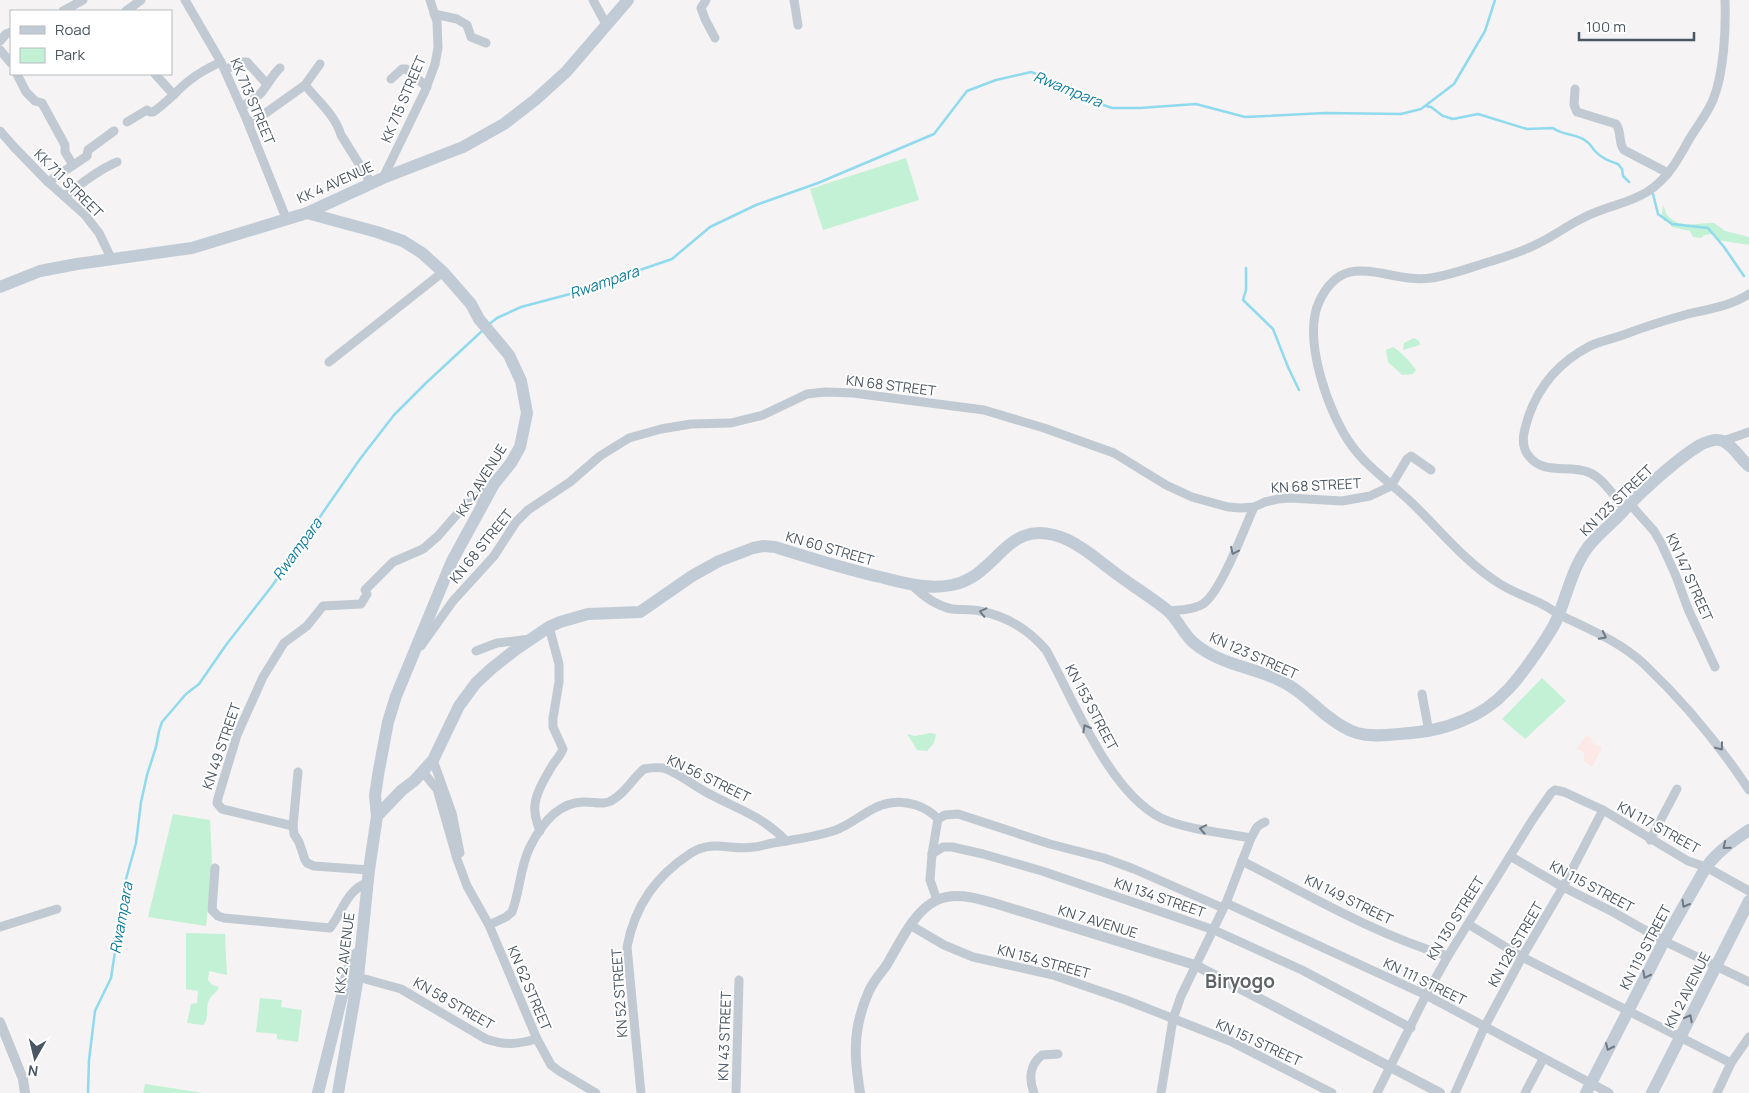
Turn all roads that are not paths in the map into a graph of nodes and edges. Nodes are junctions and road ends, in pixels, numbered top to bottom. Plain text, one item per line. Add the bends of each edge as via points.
1 (84, 0) edge
2 (141, 0) edge
3 (185, 0) edge
4 (430, 0) edge
5 (593, 0) edge
6 (628, 0) edge
7 (706, 0) edge
8 (794, 0) edge
9 (1725, 0) edge
10 (65, 10) edge
11 (127, 10) edge
12 (434, 14) junction
13 (606, 24) junction
14 (798, 25) dead end
15 (10, 32) edge
16 (715, 38) dead end
17 (0, 41) edge
18 (486, 43) dead end
19 (0, 50) edge
20 (10, 62) edge
21 (320, 64) dead end
22 (223, 66) junction
23 (280, 68) dead end
24 (18, 75) edge
25 (156, 75) edge
26 (391, 79) dead end
27 (267, 84) junction
28 (305, 85) junction
29 (427, 87) junction
30 (1575, 89) dead end
31 (174, 95) junction
32 (241, 107) junction
33 (127, 122) dead end
34 (248, 123) junction
35 (0, 130) edge
36 (114, 131) dead end
37 (117, 162) dead end
38 (73, 165) junction
39 (1668, 173) junction
40 (377, 180) junction
41 (48, 182) junction
42 (64, 196) junction
43 (307, 213) junction
44 (286, 218) junction
45 (112, 260) junction
46 (443, 272) junction
47 (0, 287) edge
48 (1749, 294) edge
49 (329, 362) dead end
50 (1749, 432) edge
51 (1724, 441) junction
52 (1749, 466) edge
53 (1431, 470) dead end
54 (494, 484) junction
55 (1391, 486) junction
56 (1628, 506) junction
57 (1254, 507) junction
58 (993, 560) joint
59 (912, 585) junction
60 (1168, 611) junction
61 (1559, 615) junction
62 (549, 627) junction
63 (531, 639) junction
64 (476, 651) dead end
65 (408, 664) junction
66 (1715, 667) dead end
67 (1422, 694) dead end
68 (1430, 732) junction
69 (433, 760) junction
70 (422, 771) junction
71 (298, 772) dead end
72 (378, 775) junction
73 (1677, 789) dead end
74 (1555, 790) joint
75 (1749, 790) edge
76 (391, 801) junction
77 (1602, 810) junction
78 (377, 816) junction
79 (938, 819) junction
80 (1265, 822) dead end
81 (293, 826) junction
82 (1749, 830) edge
83 (540, 831) junction
84 (1251, 838) junction
85 (1650, 840) junction
86 (786, 841) junction
87 (932, 854) junction
88 (1510, 856) junction
89 (1242, 861) junction
90 (1706, 867) junction
91 (215, 868) dead end
92 (463, 873) junction
93 (368, 876) junction
94 (1563, 887) junction
95 (1749, 890) edge
96 (937, 900) junction
97 (1749, 901) edge
98 (1224, 905) junction
99 (57, 910) dead end
100 (1468, 924) junction
101 (910, 925) junction
102 (489, 926) junction
103 (0, 927) edge
104 (1214, 930) junction
105 (1664, 941) junction
106 (360, 952) junction
107 (1448, 956) junction
108 (1522, 957) junction
109 (1195, 966) junction
110 (1716, 966) junction
111 (358, 977) junction
112 (739, 980) dead end
113 (1749, 982) edge
114 (1426, 995) junction
115 (1628, 1010) junction
116 (1173, 1019) junction
117 (0, 1022) edge
118 (1485, 1026) junction
119 (1410, 1028) junction
120 (1679, 1037) junction
121 (1749, 1037) edge
122 (537, 1039) junction
123 (1058, 1054) dead end
124 (1543, 1059) junction
125 (1731, 1063) junction
126 (1389, 1068) junction
127 (1589, 1088) edge
128 (25, 1093) edge
129 (318, 1093) edge
130 (338, 1093) edge
131 (596, 1093) edge
132 (641, 1093) edge
133 (736, 1093) edge
134 (860, 1093) edge
135 (1034, 1093) edge
136 (1161, 1093) edge
137 (1332, 1093) edge
138 (1377, 1093) edge
139 (1440, 1093) edge
140 (1455, 1093) edge
141 (1525, 1093) edge
142 (1609, 1093) edge
143 (1652, 1093) edge
144 (1717, 1093) edge

1 - 10 street
2 - 11 street
3 - 22 street, KK 713 STREET
4 - 12 street, KK 715 STREET
5 - 13 street
6 - 13 main road, KK 4 AVENUE
7 - 16 street via 701,8
8 - 14 street
9 - 39 street via 1726,25 1715,97
12 - 18 street via 457,19 467,25 471,37
12 - 29 street, KK 715 STREET via 438,48
13 - 40 main road, KK 4 AVENUE via 566,72 504,124 463,147
15 - 17 street
19 - 20 street
21 - 28 street
22 - 27 street via 247,62
22 - 31 street via 205,69
22 - 32 street, KK 713 STREET
23 - 27 street
24 - 38 street via 26,92 42,103
25 - 31 street
26 - 29 street via 406,69
27 - 32 street via 252,101
28 - 34 street
28 - 40 street via 326,108 341,135
29 - 40 street, KK 715 STREET
30 - 39 street via 1577,112 1616,124 1622,148
31 - 33 street via 153,112 147,110
32 - 34 street, KK 713 STREET
34 - 44 street, KK 713 STREET
35 - 41 street, KK 711 STREET
36 - 38 street
37 - 42 street via 104,167
38 - 41 street
39 - 55 street via 1660,184 1638,197 1582,218 1512,256 1427,278 1405,278 1358,270 1333,280 1320,299 1314,320 1319,368 1339,426 1353,448
40 - 43 main road, KK 4 AVENUE
41 - 42 street, KK 711 STREET
42 - 45 street, KK 711 STREET via 99,233
43 - 44 main road, KK 4 AVENUE
43 - 46 main road, KK 2 AVENUE via 403,241
44 - 45 main road, KK 4 AVENUE via 192,248
45 - 47 main road, KK 4 AVENUE via 40,271
46 - 49 street
46 - 54 main road, KK 2 AVENUE via 505,348 521,380 527,412 520,447
48 - 56 street, KN 147 STREET via 1726,305 1649,325 1591,345 1560,366 1540,392 1523,434 1527,454 1533,461 1550,468 1589,472
50 - 51 street
51 - 52 main road
51 - 56 main road, KN 123 STREET via 1700,445
53 - 55 street via 1408,457
54 - 65 main road, KK 2 AVENUE via 452,561
54 - 81 street, KN 49 STREET via 465,505 423,549 393,562 366,592 361,604 323,606 307,626 284,643 263,677 237,735 217,804 222,809
55 - 57 street, KN 68 STREET via 1356,499 1278,499
55 - 61 street via 1482,571 1501,585
56 - 61 main road, KN 123 STREET via 1586,550 1567,588
56 - 66 street, KN 147 STREET via 1654,531
57 -> 60 street via 1223,574 1204,603
57 - 65 street, KN 68 STREET via 1228,507 1192,497 1114,453 984,410 852,393 807,394 763,415 731,423 691,424 629,438 600,456 516,522 494,556 453,601
58 - 59 main road, KN 60 STREET via 962,582 938,586
58 - 60 main road, KN 123 STREET via 1020,536 1042,534 1065,538
59 - 62 main road, KN 60 STREET via 764,546 712,565 640,612 588,614
84 -> 59 street, KN 153 STREET via 1179,824 1162,818 1137,802 1102,756 1039,642 1023,628 1002,617 979,610 940,605
60 - 68 main road, KN 123 STREET via 1198,647 1293,687 1326,716 1350,730 1370,736
61 - 68 main road, KN 123 STREET via 1522,674 1495,703 1468,719
61 -> 75 street via 1609,638 1644,665 1710,734
62 - 63 main road, KN 60 STREET
62 - 83 street via 559,664 553,727 562,749 535,804
63 - 64 street via 497,643
63 - 69 main road, KN 60 STREET via 476,683 459,706
65 - 72 main road, KK 2 AVENUE via 388,722
67 - 68 street
69 - 70 main road, KN 60 STREET
69 - 92 street, KN 62 STREET via 452,813
70 - 76 main road, KN 60 STREET
70 - 92 street, KN 62 STREET via 437,789
71 - 81 street
72 - 76 main road
72 - 78 main road, KK 2 AVENUE
73 - 85 street
74 - 77 street, KN 117 STREET
74 - 88 street, KN 130 STREET
76 - 78 main road
77 - 85 street, KN 117 STREET
77 - 94 street, KN 128 STREET
78 - 93 main road, KK 2 AVENUE
79 - 86 street, KN 52 STREET via 913,803 891,802 836,830
79 - 87 street
79 - 98 street, KN 111 STREET via 958,814 1104,858
80 - 84 street via 1257,827
81 - 93 street via 307,863
82 -> 90 main road, KN 119 STREET via 1719,852
83 - 86 street, KN 56 STREET via 556,812 568,804 614,800 644,769 662,768 760,819
83 - 102 street, KN 56 STREET via 528,851 512,912
84 - 89 street
85 - 90 street, KN 117 STREET
86 - 132 street, KN 52 STREET via 739,849 703,846 661,877 643,900 631,927 627,947
87 - 96 street via 930,880
87 - 104 street, KN 134 STREET via 952,847 983,854
88 - 94 street, KN 115 STREET
88 - 100 street, KN 130 STREET
89 - 98 street
89 - 107 street, KN 149 STREET via 1409,943
90 - 95 street, KN 117 STREET
90 -> 105 main road, KN 119 STREET
91 - 93 street via 212,910 218,916 322,928 330,928 348,896
92 - 102 street, KN 62 STREET
93 - 106 main road, KK 2 AVENUE
94 - 105 street, KN 115 STREET
94 - 108 street, KN 128 STREET
96 - 101 street
96 - 109 street, KN 7 AVENUE via 957,896 998,904
97 - 110 main road, KN 2 AVENUE
98 - 104 street
98 - 114 street, KN 111 STREET
99 - 103 street
100 - 107 street, KN 130 STREET
100 - 108 street
101 - 116 street, KN 154 STREET via 965,954 1054,975
101 - 134 street via 869,991 860,1013 856,1066
102 - 122 street, KN 62 STREET
104 - 109 street
104 - 119 street, KN 134 STREET via 1302,970
105 - 110 street, KN 115 STREET
105 -> 115 main road, KN 119 STREET
106 - 111 main road, KK 2 AVENUE
106 - 129 main road via 353,957 348,972
107 - 114 street, KN 130 STREET
108 - 115 street
108 - 118 street, KN 128 STREET
109 - 116 street
109 - 126 street, KN 7 AVENUE
110 - 113 street, KN 115 STREET
120 -> 110 main road, KN 2 AVENUE
111 - 122 street, KN 58 STREET via 401,989 486,1039 501,1044
111 - 130 main road, KK 2 AVENUE
112 - 133 street, KN 43 STREET
114 - 118 street, KN 111 STREET
114 - 119 street, KN 130 STREET
115 - 120 street
115 -> 127 main road, KN 119 STREET
116 - 136 street
116 - 137 street, KN 151 STREET via 1230,1041
117 - 128 street via 23,1079
118 - 124 street, KN 111 STREET
118 - 140 street, KN 128 STREET
119 - 126 street, KN 130 STREET
120 - 125 street
120 - 143 main road, KN 2 AVENUE
121 - 125 street
122 - 131 street, KN 62 STREET via 551,1065
123 - 135 street via 1042,1055 1036,1062 1030,1082
124 - 127 street, KN 111 STREET
124 - 141 street
125 - 144 street
126 - 138 street, KN 130 STREET
126 - 139 street, KN 7 AVENUE
127 - 142 street, KN 111 STREET

